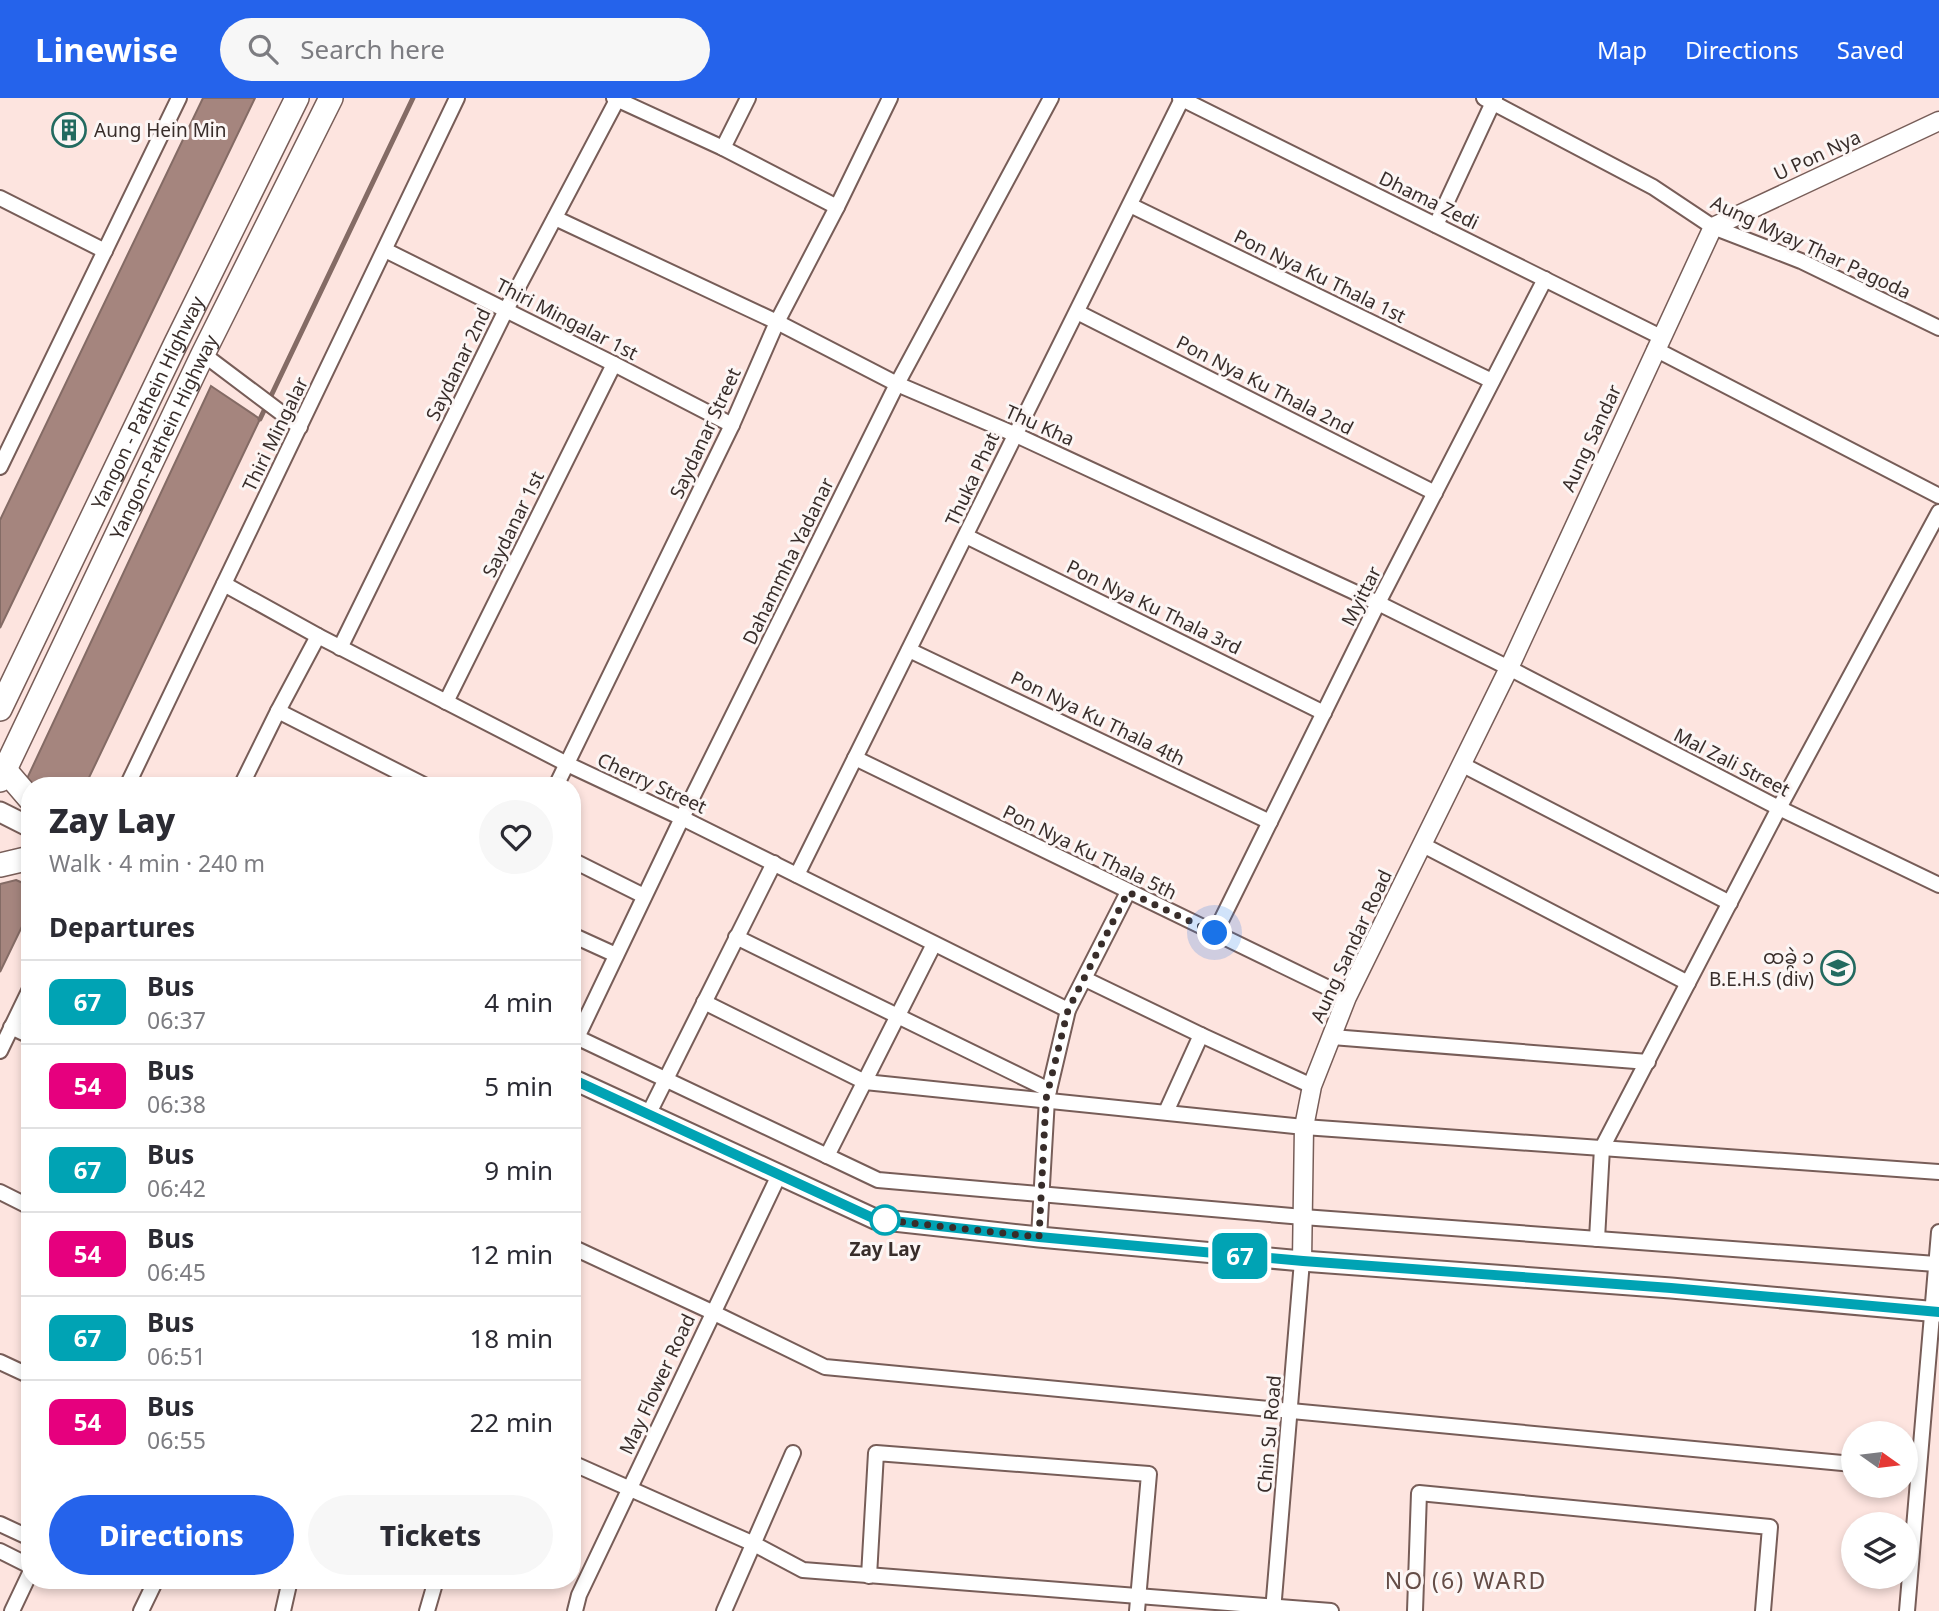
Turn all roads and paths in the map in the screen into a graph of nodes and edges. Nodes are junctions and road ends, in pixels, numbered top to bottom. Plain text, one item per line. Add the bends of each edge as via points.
1 (179, 98) edge
2 (298, 98) edge
3 (331, 98) edge
4 (457, 98) edge
5 (748, 98) edge
6 (890, 98) edge
7 (1051, 98) edge
8 (615, 99) edge
9 (1181, 99) edge
10 (1491, 99) edge
11 (1939, 121) edge
12 (723, 148) junction
13 (0, 198) edge
14 (1130, 205) junction
15 (837, 207) junction
16 (555, 218) junction
17 (1436, 225) junction
18 (1713, 226) junction
19 (384, 250) junction
20 (105, 251) junction
21 (1545, 279) junction
22 (506, 310) junction
23 (1077, 312) junction
24 (777, 322) junction
25 (1939, 328) edge
26 (1658, 343) junction
27 (203, 354) junction
28 (614, 364) junction
29 (1492, 381) junction
30 (897, 384) junction
31 (732, 425) junction
32 (300, 426) junction
33 (1014, 434) junction
34 (0, 467) edge
35 (1435, 493) junction
36 (1939, 496) edge
37 (1939, 512) edge
38 (966, 536) junction
39 (224, 584) junction
40 (1378, 603) junction
41 (318, 636) junction
42 (340, 648) junction
43 (909, 650) junction
44 (1509, 668) junction
45 (446, 702) junction
46 (0, 709) edge
47 (278, 711) junction
48 (1324, 713) junction
49 (855, 758) junction
50 (567, 764) junction
51 (1463, 765) junction
52 (3, 775) edge
53 (131, 777) edge
54 (248, 777) edge
55 (408, 777) edge
56 (560, 777) edge
57 (21, 791) edge
58 (1779, 808) junction
59 (0, 812) edge
60 (682, 818) junction
61 (21, 822) edge
62 (1269, 822) junction
63 (1423, 845) junction
64 (21, 860) edge
65 (774, 863) junction
66 (581, 864) edge
67 (0, 865) edge
68 (797, 875) junction
69 (1939, 885) edge
70 (1128, 892) junction
71 (644, 896) junction
72 (1730, 903) junction
73 (1215, 933) junction
74 (736, 937) junction
75 (581, 939) edge
76 (934, 944) junction
77 (616, 955) junction
78 (1085, 979) junction
79 (1688, 983) junction
80 (1348, 997) junction
81 (704, 1002) junction
82 (21, 1007) edge
83 (1068, 1010) junction
84 (898, 1016) junction
85 (581, 1026) edge
86 (11, 1027) junction
87 (21, 1032) edge
88 (1201, 1035) junction
89 (1332, 1037) junction
90 (581, 1043) edge
91 (0, 1051) edge
92 (1648, 1062) junction
93 (665, 1079) junction
94 (865, 1082) junction
95 (581, 1083) edge
96 (1312, 1086) junction
97 (1048, 1094) junction
98 (1166, 1112) junction
99 (648, 1115) junction
100 (1304, 1127) junction
101 (1602, 1148) junction
102 (828, 1156) junction
103 (1939, 1171) edge
104 (779, 1175) junction
105 (0, 1192) edge
106 (1042, 1196) junction
107 (21, 1202) edge
108 (1303, 1217) junction
109 (1939, 1232) edge
110 (1039, 1237) junction
111 (1597, 1238) junction
112 (581, 1251) edge
113 (1303, 1261) junction
114 (1936, 1264) junction
115 (1936, 1311) edge
116 (712, 1312) junction
117 (0, 1362) edge
118 (21, 1372) edge
119 (1290, 1411) junction
120 (1918, 1430) edge
121 (793, 1453) dead end
122 (1841, 1463) edge
123 (581, 1467) edge
124 (629, 1489) junction
125 (1911, 1498) edge
126 (0, 1524) edge
127 (21, 1534) edge
128 (754, 1544) junction
129 (0, 1551) edge
130 (21, 1562) edge
131 (869, 1576) junction
132 (22, 1589) edge
133 (152, 1589) edge
134 (155, 1589) edge
135 (287, 1589) edge
136 (433, 1589) edge
137 (1137, 1604) edge
138 (1273, 1609) edge
139 (12, 1611) edge
140 (141, 1611) edge
141 (153, 1611) edge
142 (283, 1611) edge
143 (427, 1611) edge
144 (575, 1611) edge
145 (724, 1611) edge
146 (1331, 1611) edge
147 (1415, 1611) edge
148 (1763, 1611) edge
149 (1906, 1611) edge

1 - 20 street
2 - 46 main road, Yangon - Pathein Highway
3 - 27 main road, Yangon-Pathein Highway
4 - 19 street, Thiri Mingalar
5 - 12 street
6 - 15 street, Saydanar Street
7 - 30 street, Dahammha Yadanar
8 - 12 street
8 - 16 street, Saydanar 2nd
9 - 14 street, Thuka Phat
9 - 17 street, Dhama Zedi
10 - 17 street
10 - 18 street, Aung Myay Thar Pagoda via 1653,187
11 - 18 street, U Pon Nya
12 - 15 street
13 - 20 street
14 - 23 street, Thuka Phat
14 - 29 street, Pon Nya Ku Thala 1st
15 - 24 street, Saydanar Street
16 - 22 street, Saydanar 2nd
16 - 24 street, Thu Kha
17 - 21 street, Dhama Zedi
18 - 25 street, Aung Myay Thar Pagoda via 1801,261
18 - 26 street, Aung Sandar
19 - 22 street, Thiri Mingalar 1st
19 - 32 street, Thiri Mingalar
20 - 34 street
21 - 26 street, Dhama Zedi
21 - 29 street, Myittar
22 - 28 street, Thiri Mingalar 1st
22 - 42 street, Saydanar 2nd
23 - 33 street, Thuka Phat
23 - 35 street, Pon Nya Ku Thala 2nd
24 - 30 street, Thu Kha
24 - 31 street, Saydanar Street
26 - 36 street, Dhama Zedi
26 - 44 street, Aung Sandar
27 - 32 street
27 - 52 main road, Yangon-Pathein Highway
28 - 31 street, Thiri Mingalar 1st
28 - 45 street, Saydanar 1st
29 - 35 street, Myittar
30 - 33 street, Thu Kha
30 - 60 street, Dahammha Yadanar
31 - 50 street, Saydanar Street
32 - 39 street, Thiri Mingalar
33 - 38 street, Thuka Phat
33 - 40 street, Thu Kha
35 - 40 street, Myittar
37 - 58 street
38 - 43 street, Thuka Phat
38 - 48 street, Pon Nya Ku Thala 3rd
39 - 41 street, Cherry Street
39 - 53 street, Thiri Mingalar
40 - 44 street, Thu Kha
40 - 48 street, Myittar
41 - 42 street, Cherry Street
41 - 47 street
42 - 45 street, Cherry Street
43 - 49 street, Thuka Phat
43 - 62 street, Pon Nya Ku Thala 4th
44 - 51 street, Aung Sandar Road
44 - 58 street, Mal Zali Street
45 - 50 street, Cherry Street
47 - 54 street
47 - 55 street
48 - 62 street, Myittar
49 - 68 street, Thuka Phat
49 - 70 street, Pon Nya Ku Thala 5th
50 - 56 street, Saydanar Street
50 - 60 street, Cherry Street
51 - 63 street, Aung Sandar Road
51 - 72 street
52 - 57 main road
58 - 69 street, Mal Zali Street
58 - 72 street
59 - 61 main road
60 - 65 street, Cherry Street
60 - 71 street, Dahammha Yadanar
62 - 73 street, Myittar
63 - 79 street
63 - 80 street, Aung Sandar Road
64 - 67 main road
65 - 68 street, Cherry Street
65 - 74 street
66 - 71 street
68 - 76 street, Cherry Street
70 - 73 street, Pon Nya Ku Thala 5th
70 - 78 street
71 - 77 street, Dahammha Yadanar
72 - 79 street
73 - 80 street, Pon Nya Ku Thala 5th
74 - 81 street
74 - 84 street
75 - 77 street
76 - 83 street, Cherry Street
76 - 84 street
77 - 85 street, Dahammha Yadanar
78 - 83 street
78 - 88 street
79 - 92 street
80 - 89 street, Aung Sandar Road
81 - 93 street
81 - 94 street
82 - 86 street
83 - 97 street
84 - 94 street
84 - 97 street
86 - 87 street
86 - 91 street
88 - 96 street
88 - 98 street
89 - 92 street
89 - 96 street, Aung Sandar Road
90 - 93 street
92 - 101 street
93 - 99 street
93 - 102 street
94 - 97 street
94 - 102 street
95 - 99 main road
96 - 100 street, Aung Sandar Road
97 - 98 street
97 - 106 street
98 - 100 street
99 - 104 main road
100 - 101 street
100 - 108 street, Aung Sandar Road
101 - 103 street
101 - 111 street
102 - 106 street via 878,1180
104 - 110 main road via 875,1219
104 - 116 street, May Flower Road
105 - 107 street
106 - 108 street
106 - 110 street
108 - 111 street
108 - 113 street, Aung Sandar Road
109 - 114 street
110 - 113 main road
111 - 114 street
112 - 116 street
113 - 115 main road
113 - 119 street, Chin Su Road
114 - 115 street
115 - 120 street
116 - 119 street via 825,1367
116 - 124 street, May Flower Road
117 - 118 street
119 - 122 street
119 - 138 street, Chin Su Road
121 - 128 street
123 - 124 street
124 - 128 street
124 - 144 street, May Flower Road
125 - 149 street
126 - 127 street
128 - 131 street via 803,1570
128 - 145 street
129 - 130 street
131 - 137 street
131 - 137 street via 876,1453 1149,1474
132 - 139 street
133 - 140 street
134 - 141 street
135 - 142 street
136 - 143 street
137 - 138 street
138 - 146 street
147 - 148 street via 1419,1493 1770,1527

